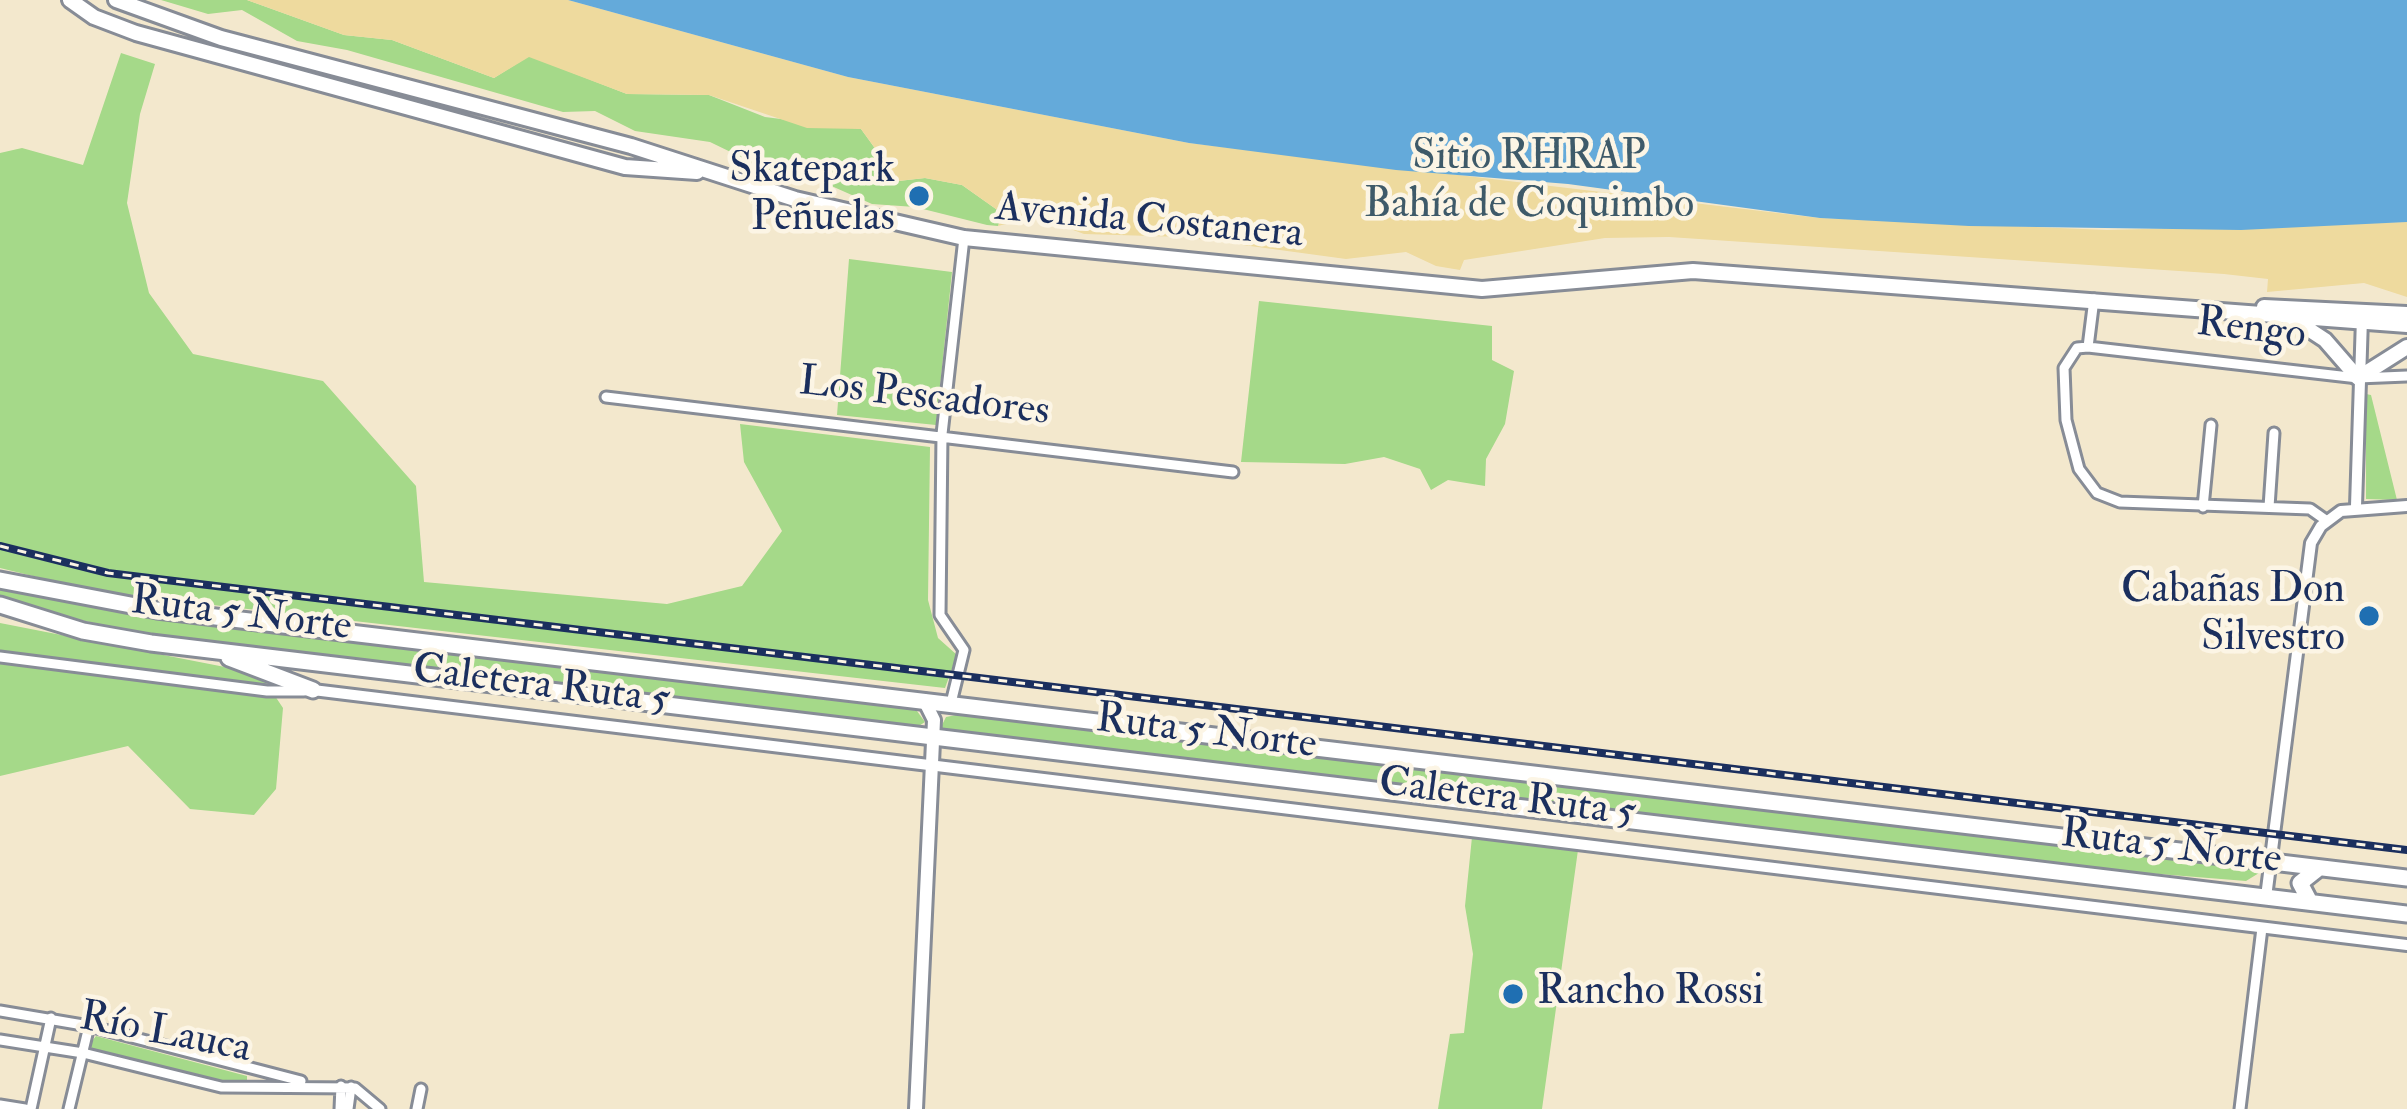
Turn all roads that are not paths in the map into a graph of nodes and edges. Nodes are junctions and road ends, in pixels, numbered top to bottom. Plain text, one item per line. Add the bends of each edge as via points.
1 (70, 0) edge
2 (117, 1) edge
3 (107, 23) junction
4 (631, 146) junction
5 (625, 167) junction
6 (708, 172) junction
7 (964, 238) junction
8 (2094, 299) junction
9 (2241, 309) junction
10 (2407, 314) edge
11 (2363, 315) junction
12 (2282, 316) junction
13 (2407, 325) edge
14 (2087, 347) junction
15 (2407, 347) edge
16 (2407, 376) edge
17 (2358, 378) junction
18 (606, 397) dead end
19 (2211, 425) dead end
20 (2274, 433) dead end
21 (942, 434) junction
22 (1233, 472) dead end
23 (2203, 506) junction
24 (2356, 506) junction
25 (2407, 506) edge
26 (2269, 507) junction
27 (2326, 521) junction
28 (2, 580) edge
29 (0, 606) edge
30 (186, 647) junction
31 (0, 656) edge
32 (313, 690) junction
33 (923, 700) junction
34 (952, 703) junction
35 (933, 729) junction
36 (931, 767) junction
37 (2270, 861) junction
38 (2321, 867) junction
39 (2407, 878) edge
40 (2266, 897) junction
41 (2310, 902) junction
42 (2407, 914) edge
43 (2263, 928) junction
44 (2407, 945) edge
45 (0, 1011) edge
46 (51, 1018) junction
47 (89, 1026) junction
48 (0, 1040) edge
49 (44, 1046) junction
50 (83, 1053) junction
51 (311, 1084) junction
52 (346, 1086) junction
53 (421, 1089) dead end
54 (0, 1105) edge
55 (28, 1109) edge
56 (70, 1109) edge
57 (344, 1109) edge
58 (380, 1109) edge
59 (417, 1109) edge
60 (916, 1109) edge
61 (2240, 1109) edge

1 - 3 main road, Avenida Costanera
2 - 3 main road via 102,7
2 - 4 main road, Avenida Costanera via 221,38
3 - 5 main road, Avenida Costanera
4 - 5 main road via 636,158
4 - 6 main road, Avenida Costanera
5 - 6 main road, Avenida Costanera
6 - 7 main road, Avenida Costanera via 839,212
7 - 8 main road, Avenida Costanera via 1482,289 1694,271
7 - 21 street
8 - 9 main road, Avenida Costanera
8 - 14 street
9 - 11 main road, Avenida Costanera
9 - 12 main road, Avenida Costanera
10 - 11 main road, Avenida Costanera
11 - 12 main road, Avenida Costanera
11 - 13 main road, Avenida Costanera
11 - 17 street
12 - 17 main road via 2321,336
14 - 17 street, Rengo
14 - 23 street via 2078,347 2064,368 2066,420 2086,482 2120,502
15 - 17 main road
16 - 17 street, Rengo
17 - 24 street
18 - 21 street, Los Pescadores
19 - 23 street
20 - 26 street
21 - 22 street, Los Pescadores
21 - 34 street via 940,615 964,650
23 - 26 street
24 - 25 street
24 - 27 street
26 - 27 street via 2310,509
27 - 37 street via 2308,560
28 - 33 highway, Ruta 5 Norte via 140,608
29 - 30 highway, Ruta 5 Norte via 101,635
30 - 32 highway
30 - 35 highway, Ruta 5 Norte
31 - 32 street
32 - 36 street, Caletera Ruta 5
33 - 34 highway, Ruta 5 Norte
33 - 35 main road
34 - 35 main road
34 - 37 highway, Ruta 5 Norte
35 - 36 main road
35 - 40 highway, Ruta 5 Norte
36 - 43 street, Caletera Ruta 5
36 - 60 main road
37 - 38 highway, Ruta 5 Norte
37 - 40 street
38 - 39 highway, Ruta 5 Norte
38 - 41 highway via 2301,879
40 - 41 highway, Ruta 5 Norte
41 - 42 highway, Ruta 5 Norte
43 - 44 street, Caletera Ruta 5
43 - 61 street
45 - 46 street
46 - 47 street
46 - 49 street
47 - 50 street
47 - 51 street
48 - 49 street, Río Lauca
49 - 50 street, Río Lauca
49 - 55 street
50 - 51 street, Río Lauca via 221,1087
50 - 56 street
51 - 52 street, Río Lauca
52 - 57 street
52 - 58 street
53 - 59 street
54 - 55 street

